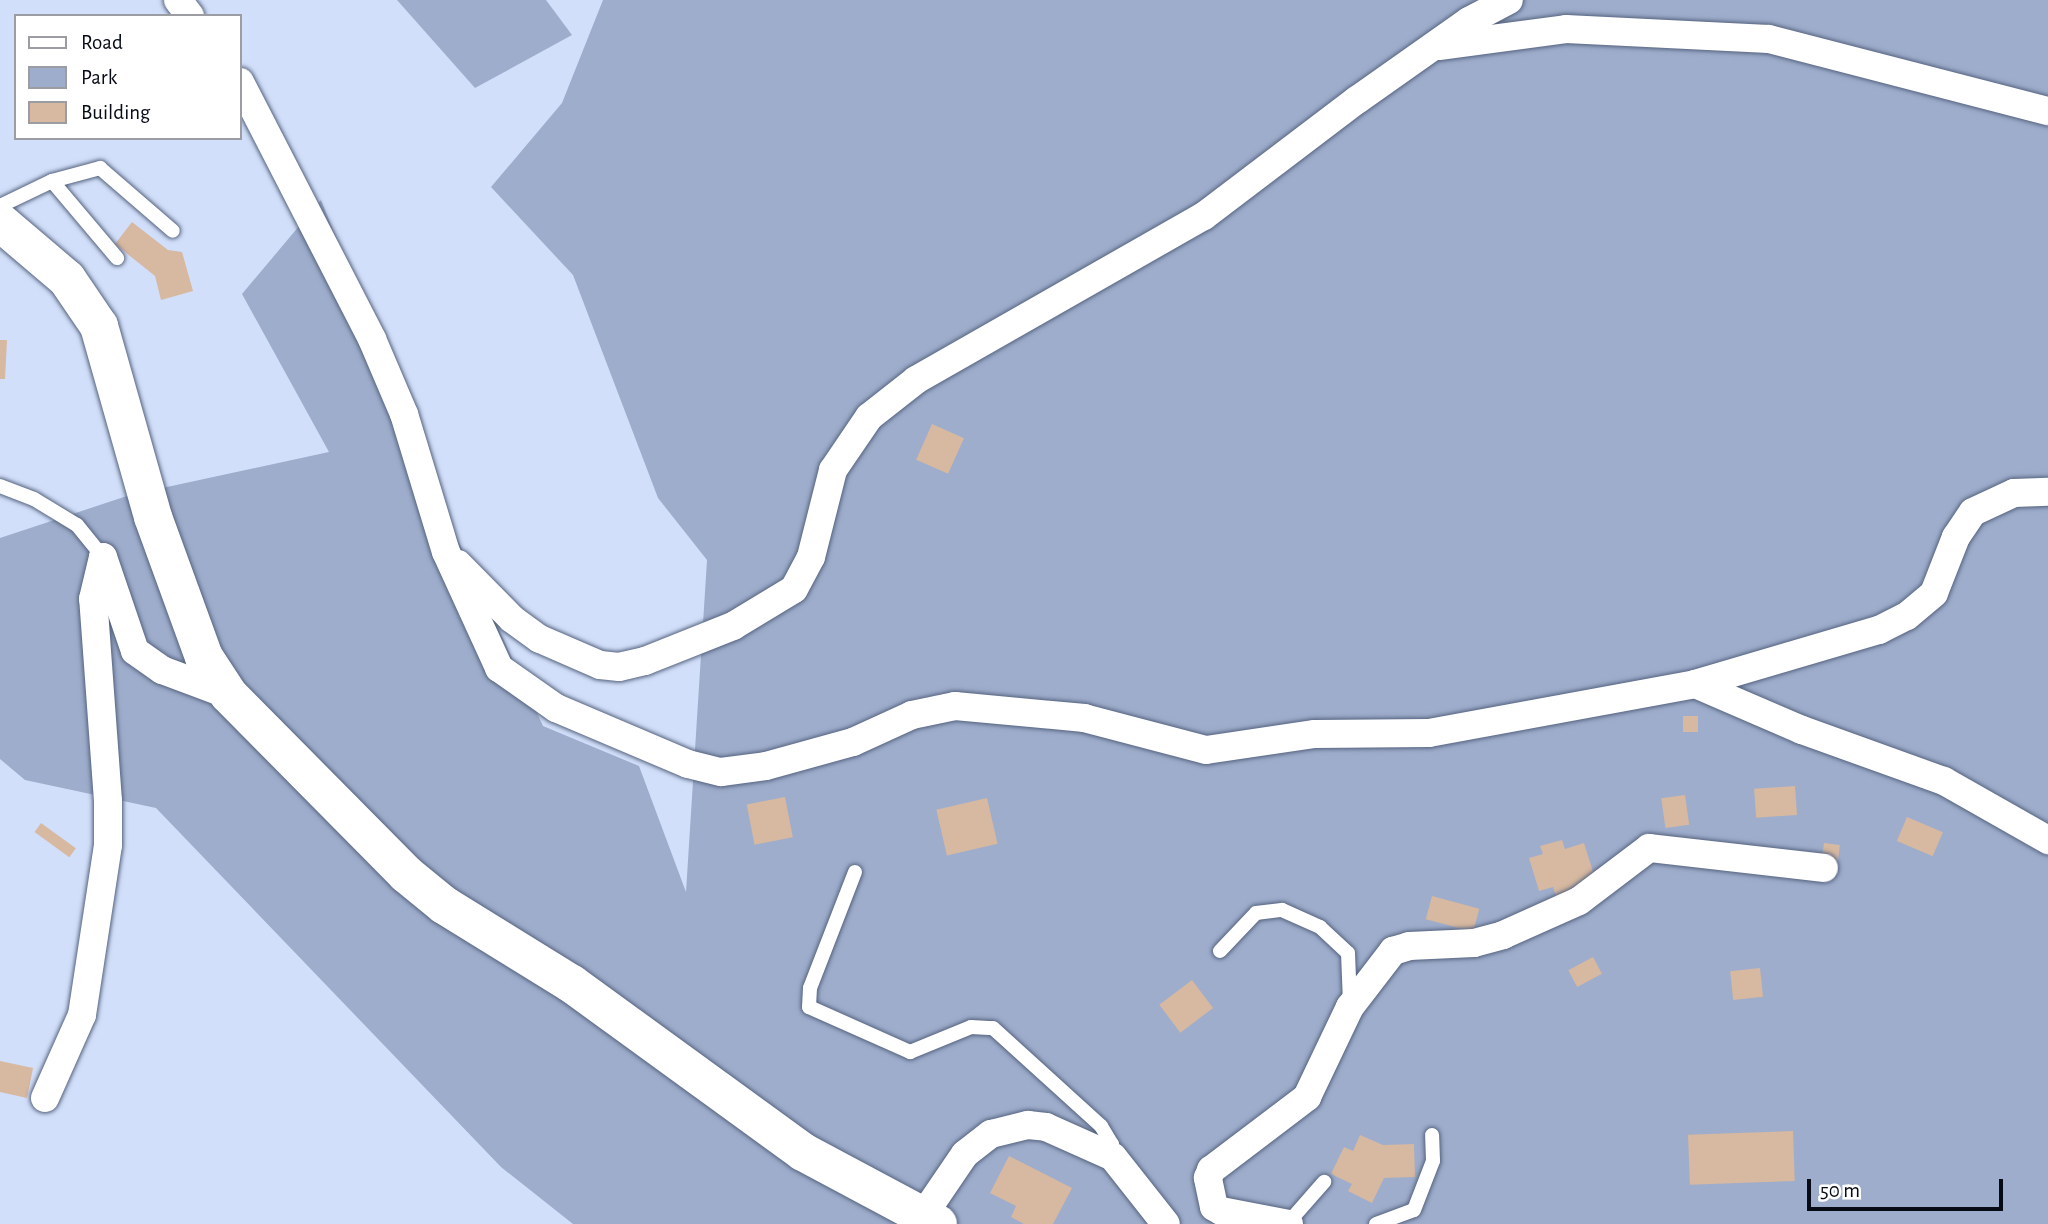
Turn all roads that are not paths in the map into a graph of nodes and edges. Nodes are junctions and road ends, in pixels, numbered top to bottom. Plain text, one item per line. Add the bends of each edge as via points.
1 (1509, 0) edge
2 (1433, 46) junction
3 (242, 86) edge
4 (2048, 111) edge
5 (52, 181) junction
6 (0, 206) edge
7 (0, 222) edge
8 (173, 231) dead end
9 (117, 258) dead end
10 (0, 486) edge
11 (2048, 492) edge
12 (446, 552) junction
13 (103, 557) junction
14 (1695, 684) junction
15 (229, 695) junction
16 (2048, 840) edge
17 (1824, 868) dead end
18 (855, 872) dead end
19 (1220, 951) dead end
20 (1350, 1007) junction
21 (45, 1098) dead end
22 (1432, 1135) dead end
23 (1113, 1157) junction
24 (1324, 1182) dead end
25 (930, 1220) edge
26 (1289, 1223) edge
27 (1166, 1224) edge
28 (1376, 1224) edge

1 - 2 street
2 - 4 street via 1566,29 1769,38
2 - 12 street via 1204,216 916,380 869,417 833,470 811,557 794,589 733,626 645,661 619,667 600,665 565,652 512,619
3 - 12 street via 372,339 404,414
5 - 6 lane
5 - 8 lane via 100,168
5 - 9 lane
7 - 15 main road via 67,279 99,326 153,517 204,657
10 - 13 lane via 34,499 77,526
11 - 14 street via 2014,493 1973,512 1956,537 1934,593 1907,616 1879,630
12 - 14 street via 488,648 499,668 518,685 556,708 688,764 721,772 766,766 853,742 912,715 955,706 1084,718 1206,750 1315,734 1429,733
13 - 15 street via 135,651 162,670
13 - 21 street via 93,599 108,845 82,1015
14 - 16 street via 1802,730 1944,781
15 - 25 main road via 406,874 444,905 572,984 803,1152
17 - 20 street via 1649,848 1579,901 1503,935 1393,951
18 - 23 lane via 810,988 809,1007 910,1052 971,1027 993,1028 1101,1126 1112,1144
19 - 20 lane via 1256,913 1269,909 1320,927 1348,953
20 - 26 street via 1307,1097 1211,1170 1208,1178 1214,1207 1221,1212
22 - 28 lane via 1433,1161 1414,1210
23 - 25 street via 1046,1127 1009,1127 965,1154
23 - 27 street
24 - 26 lane

